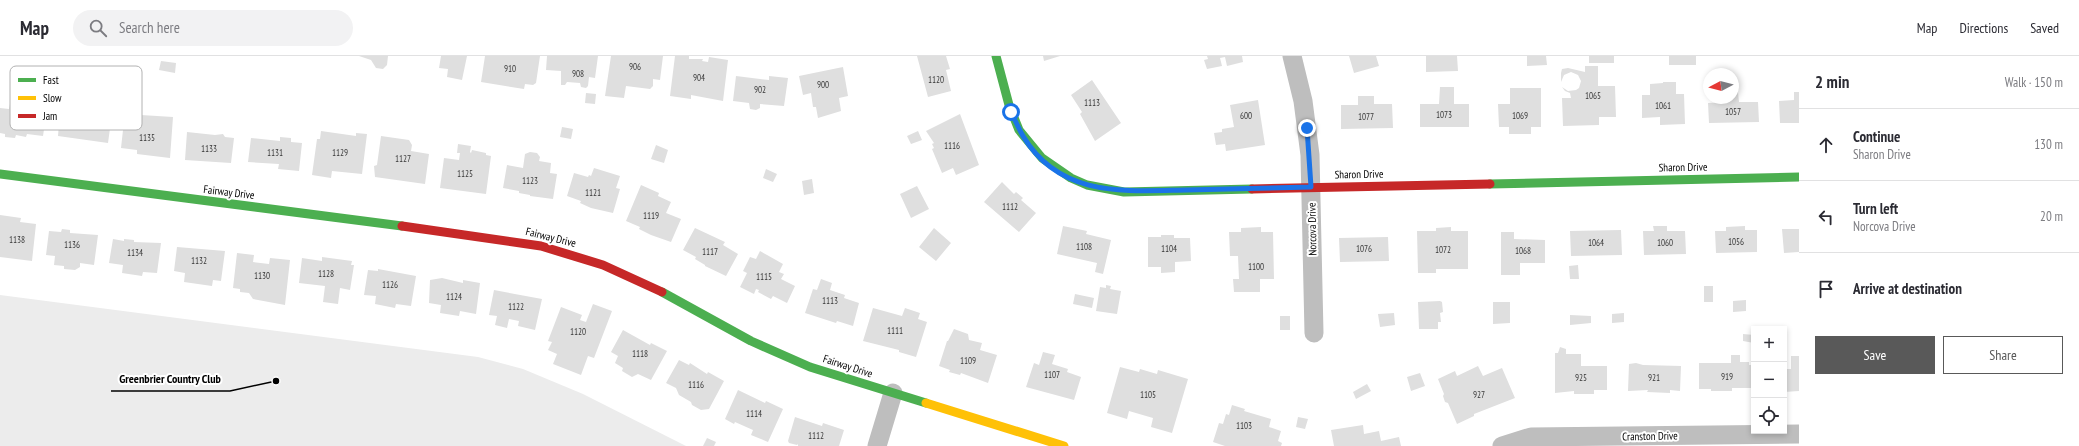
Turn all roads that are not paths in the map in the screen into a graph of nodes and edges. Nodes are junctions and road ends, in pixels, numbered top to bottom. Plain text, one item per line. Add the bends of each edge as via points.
1 (996, 56) edge
2 (1292, 56) edge
3 (0, 174) edge
4 (1799, 177) edge
5 (1311, 187) junction
6 (1314, 333) dead end
7 (893, 393) junction
8 (1799, 434) edge
9 (1725, 440) edge
10 (877, 446) edge
11 (1064, 446) edge
12 (1502, 446) edge

1 - 5 street, Sharon Drive via 1011,112 1024,137 1046,163 1074,180 1100,189 1124,192
2 - 5 street, Norcova Drive via 1307,123
3 - 7 street, Fairway Drive via 541,246 602,264 647,284 782,356
4 - 5 street, Sharon Drive
5 - 6 street, Norcova Drive
7 - 10 street
7 - 11 street, Fairway Drive
8 - 9 street, Cranston Drive
9 - 12 street, Cranston Drive via 1531,437

